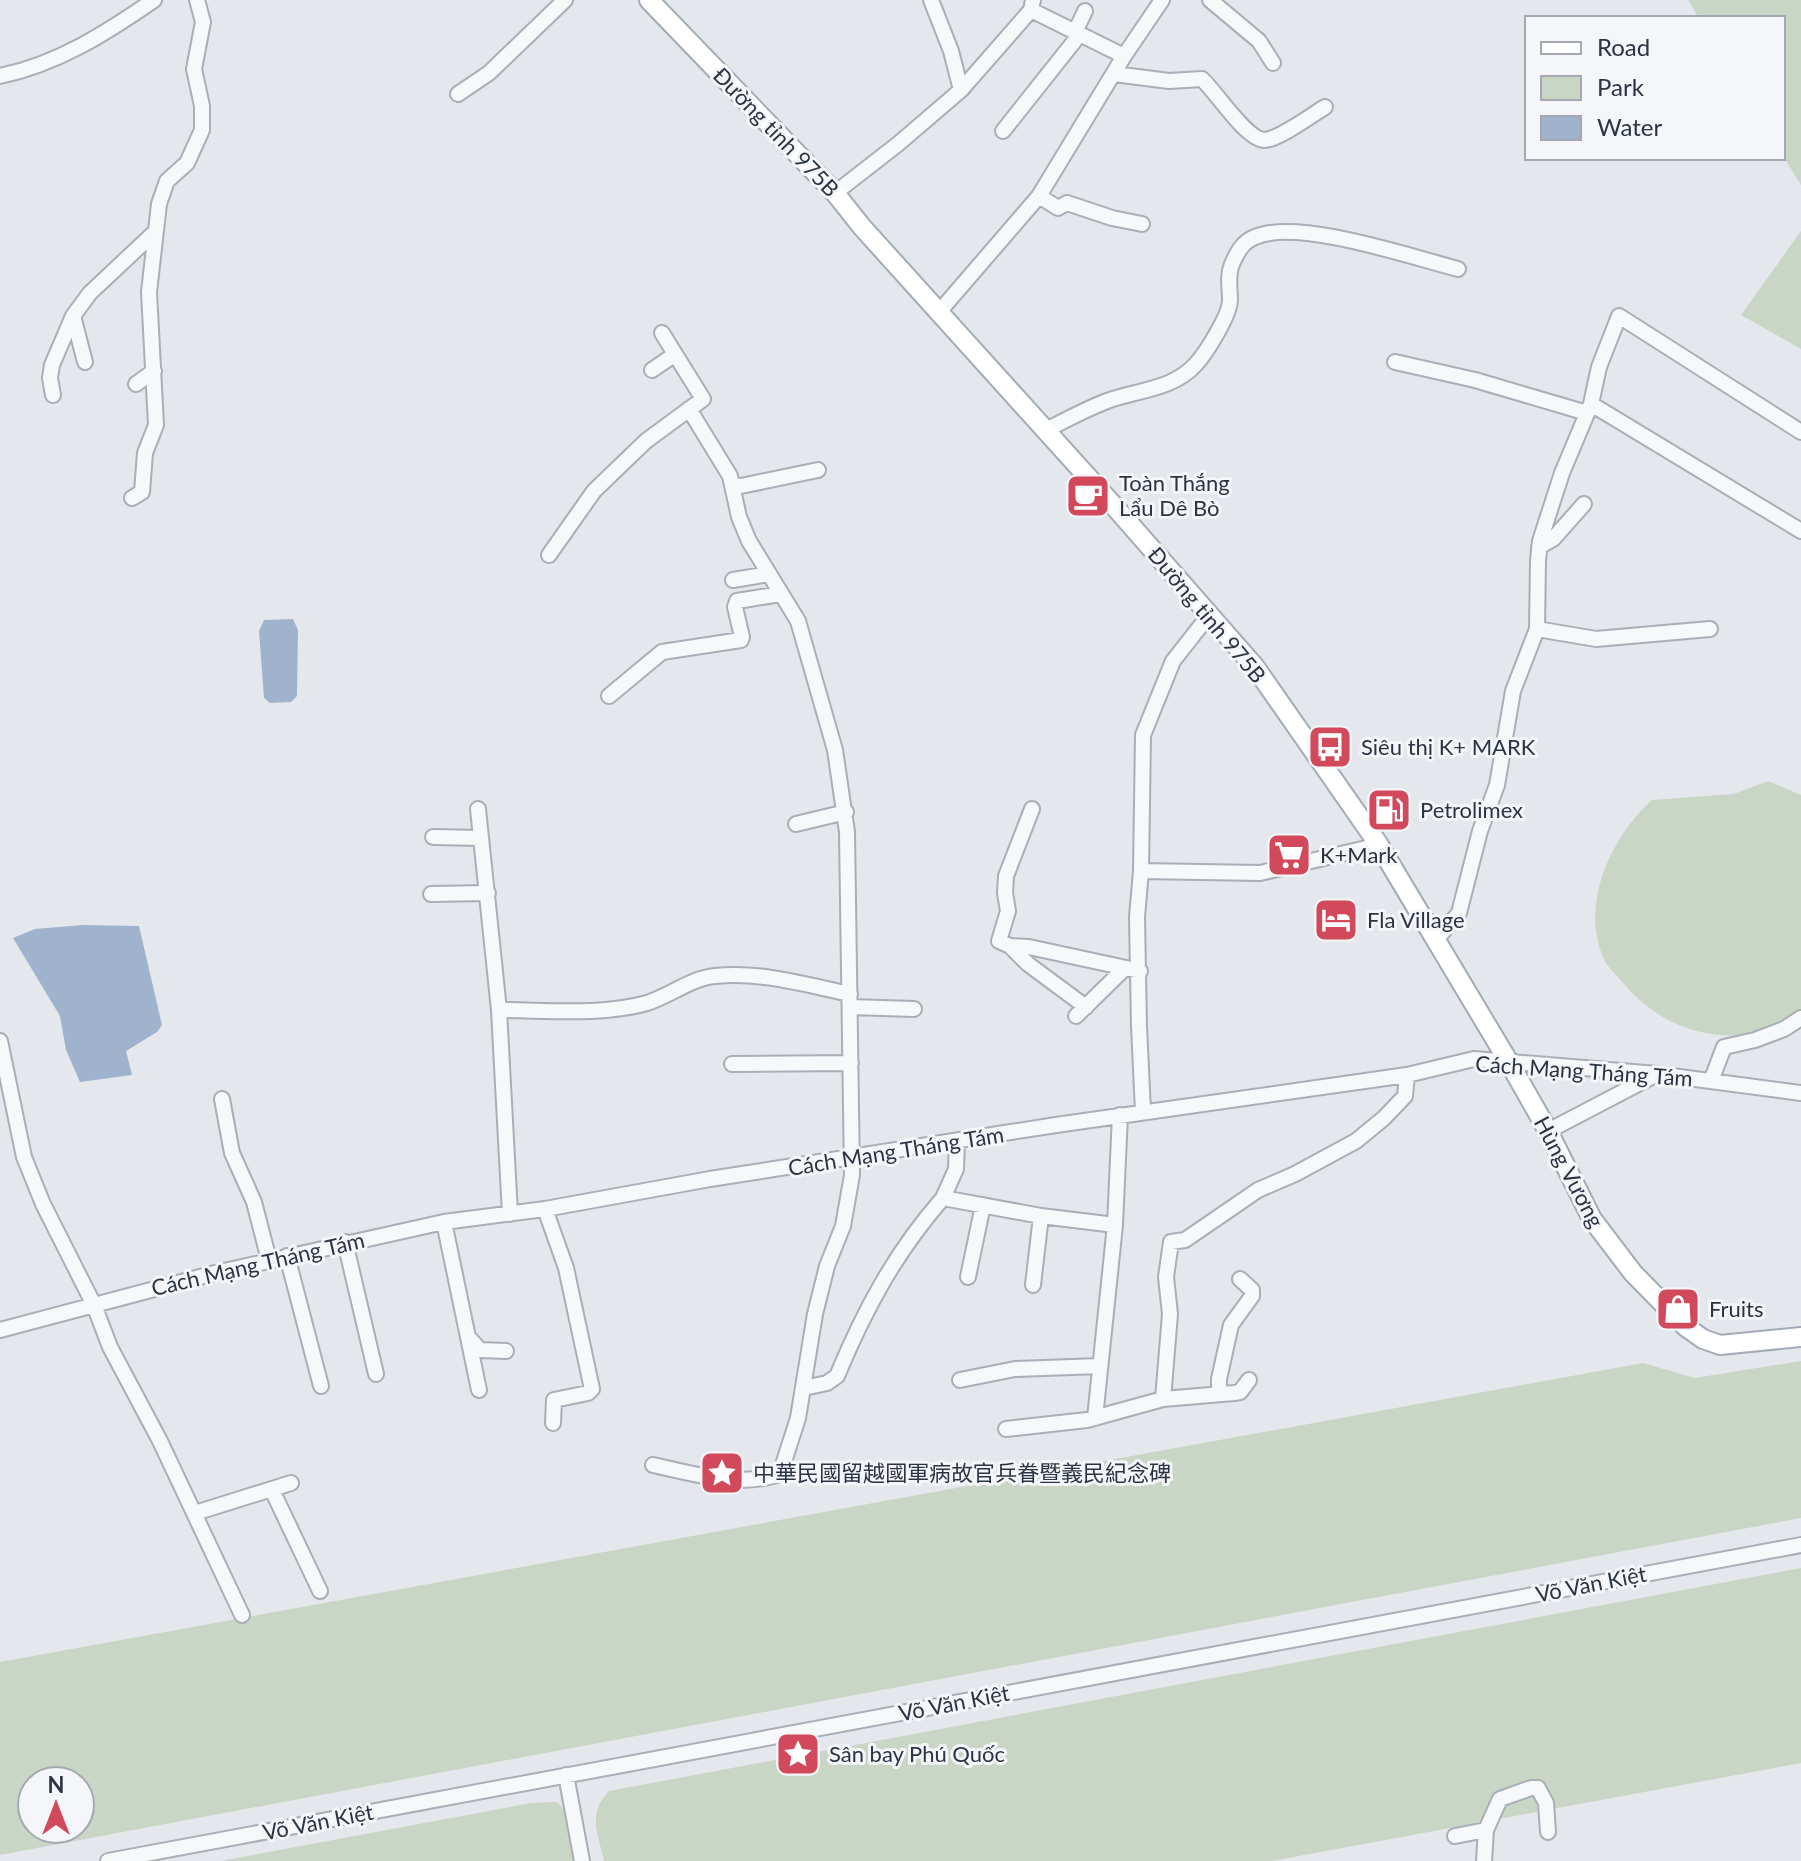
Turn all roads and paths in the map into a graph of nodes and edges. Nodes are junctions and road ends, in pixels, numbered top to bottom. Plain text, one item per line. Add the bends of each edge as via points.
1 (154, 0) edge
2 (197, 0) edge
3 (565, 0) edge
4 (649, 0) edge
5 (931, 0) edge
6 (1162, 0) edge
7 (1210, 0) edge
8 (1032, 5) edge
9 (1085, 11) dead end
10 (1077, 33) junction
11 (1124, 56) junction
12 (1273, 63) dead end
13 (1114, 74) junction
14 (0, 76) edge
15 (961, 90) junction
16 (458, 94) dead end
17 (1325, 107) dead end
18 (1003, 131) dead end
19 (835, 193) junction
20 (1039, 196) junction
21 (1142, 224) dead end
22 (158, 228) junction
23 (1458, 269) dead end
24 (939, 312) junction
25 (73, 316) junction
26 (662, 333) dead end
27 (674, 355) junction
28 (85, 362) dead end
29 (1395, 362) dead end
30 (652, 370) dead end
31 (154, 371) junction
32 (136, 384) dead end
33 (53, 395) dead end
34 (1589, 408) junction
35 (689, 409) junction
36 (1046, 430) junction
37 (1801, 432) edge
38 (818, 470) dead end
39 (733, 485) junction
40 (132, 498) dead end
41 (1584, 504) dead end
42 (1801, 531) edge
43 (1539, 547) junction
44 (549, 555) dead end
45 (769, 574) junction
46 (733, 580) dead end
47 (781, 594) junction
48 (1210, 614) junction
49 (1537, 629) junction
50 (1710, 629) dead end
51 (609, 696) dead end
52 (478, 809) dead end
53 (1032, 809) dead end
54 (846, 812) junction
55 (796, 824) dead end
56 (433, 837) dead end
57 (481, 838) junction
58 (1379, 845) junction
59 (1141, 871) junction
60 (488, 893) junction
61 (431, 894) dead end
62 (1435, 941) junction
63 (1010, 946) junction
64 (1132, 969) junction
65 (850, 1001) junction
66 (914, 1009) dead end
67 (499, 1010) junction
68 (1801, 1018) edge
69 (0, 1041) edge
70 (851, 1063) junction
71 (732, 1064) dead end
72 (1510, 1064) junction
73 (1657, 1074) junction
74 (1407, 1075) junction
75 (1711, 1081) junction
76 (1801, 1093) edge
77 (222, 1099) dead end
78 (1143, 1112) junction
79 (1120, 1115) junction
80 (1548, 1131) junction
81 (957, 1141) junction
82 (853, 1159) junction
83 (943, 1198) junction
84 (983, 1205) junction
85 (545, 1209) junction
86 (510, 1214) junction
87 (1041, 1216) junction
88 (444, 1222) junction
89 (1115, 1225) junction
90 (345, 1242) junction
91 (287, 1256) junction
92 (269, 1260) junction
93 (968, 1277) dead end
94 (1240, 1279) dead end
95 (1033, 1285) dead end
96 (94, 1305) junction
97 (0, 1330) edge
98 (1801, 1337) edge
99 (470, 1339) junction
100 (506, 1351) dead end
101 (1100, 1366) junction
102 (376, 1374) dead end
103 (960, 1380) dead end
104 (1249, 1380) dead end
105 (321, 1386) dead end
106 (804, 1388) junction
107 (479, 1390) dead end
108 (1219, 1394) junction
109 (1163, 1399) junction
110 (1095, 1418) junction
111 (553, 1423) dead end
112 (1006, 1429) dead end
113 (653, 1465) dead end
114 (291, 1483) dead end
115 (272, 1490) junction
116 (195, 1513) junction
117 (1801, 1545) edge
118 (320, 1591) dead end
119 (242, 1615) dead end
120 (566, 1775) junction
121 (1486, 1830) junction
122 (1548, 1832) dead end
123 (1455, 1836) dead end
124 (108, 1861) edge
125 (582, 1861) edge
126 (1484, 1861) edge

1 - 14 street via 51,61
2 - 22 street via 203,22 194,69 202,130 187,163 167,181
3 - 16 street via 489,73
4 - 19 main road, Đường tỉnh 975B
5 - 15 street
6 - 11 street
7 - 12 street via 1259,41
8 - 10 street
8 - 15 street
9 - 10 street
10 - 11 street
10 - 18 street
11 - 13 street
13 - 17 street via 1202,79 1247,130 1264,140
13 - 20 street
15 - 19 street
19 - 24 main road, Đường tỉnh 975B
20 - 21 street via 1058,208 1067,203
20 - 24 street
22 - 25 street
22 - 31 street via 149,292
23 - 36 street via 1327,235 1289,231 1255,237 1236,253 1229,271 1228,312 1196,364 1166,384 1108,401
24 - 36 main road, Đường tỉnh 975B
25 - 28 street
25 - 33 street via 52,365
26 - 27 street
27 - 30 street
27 - 35 street via 703,399
29 - 34 street
31 - 32 street
31 - 40 street via 156,425 145,453 142,492
34 - 37 street via 1619,316
34 - 42 street
34 - 43 street
35 - 39 street
35 - 44 street via 594,491
36 - 48 main road, Đường tỉnh 975B
38 - 39 street
39 - 45 street via 743,528
41 - 43 street
43 - 49 street
45 - 46 street
45 - 47 street
47 - 51 street via 737,601 741,640 662,652
47 - 54 street via 803,635
48 - 58 main road, Đường tỉnh 975B via 1255,667
48 - 59 street via 1173,661 1143,735
49 - 50 street via 1596,639
49 - 62 street via 1513,691 1497,785 1459,913
52 - 57 street
53 - 63 street via 1006,876 1008,911 999,941
54 - 55 street
54 - 65 street
56 - 57 street
57 - 60 street
58 - 59 street via 1260,873
58 - 62 main road, Đường tỉnh 975B
59 - 64 street
60 - 61 street
60 - 67 street
62 - 72 main road, Đường tỉnh 975B
63 - 64 street
63 - 64 street via 1081,1012
64 - 78 street
65 - 66 street
65 - 67 street via 771,977 713,976 624,1007
65 - 70 street
67 - 86 street
68 - 75 street via 1755,1040 1724,1047
69 - 96 street via 24,1157
70 - 71 street
70 - 82 street
72 - 73 street, Cách Mạng Tháng Tám
72 - 74 street, Cách Mạng Tháng Tám via 1474,1059
72 - 80 main road, Hùng Vương
73 - 75 street, Cách Mạng Tháng Tám
73 - 80 street
74 - 78 street, Cách Mạng Tháng Tám
74 - 109 street via 1405,1096 1356,1141 1258,1190 1185,1240 1171,1242
75 - 76 street, Cách Mạng Tháng Tám
77 - 92 street via 232,1153 254,1202
78 - 79 street, Cách Mạng Tháng Tám
79 - 81 street, Cách Mạng Tháng Tám
79 - 89 street
80 - 98 main road, Hùng Vương via 1610,1246 1686,1327 1720,1345
81 - 82 street, Cách Mạng Tháng Tám
81 - 83 street via 956,1169
82 - 85 street, Cách Mạng Tháng Tám
82 - 106 street via 843,1226 815,1314
83 - 84 street
83 - 106 street via 874,1293 837,1376
84 - 87 street
84 - 93 street
85 - 86 street, Cách Mạng Tháng Tám
85 - 111 street via 568,1276 592,1389 554,1400
86 - 88 street, Cách Mạng Tháng Tám
87 - 89 street
87 - 95 street
88 - 90 street, Cách Mạng Tháng Tám
88 - 99 street
89 - 101 street
90 - 91 street, Cách Mạng Tháng Tám
90 - 102 street
91 - 92 street, Cách Mạng Tháng Tám
91 - 105 street
92 - 96 street, Cách Mạng Tháng Tám
94 - 108 street via 1252,1296 1231,1325
96 - 97 street, Cách Mạng Tháng Tám
96 - 116 street
99 - 100 street via 480,1350
99 - 107 street
101 - 103 street via 1015,1369
101 - 110 street
104 - 108 street via 1240,1392
106 - 113 street via 780,1474 725,1480
108 - 109 street
109 - 110 street
110 - 112 street
114 - 115 street
115 - 116 street
115 - 118 street
116 - 119 street
117 - 120 street, Võ Văn Kiệt
120 - 124 street, Võ Văn Kiệt
120 - 125 street
121 - 122 street via 1500,1799 1538,1788 1546,1803
121 - 123 street
121 - 126 street

